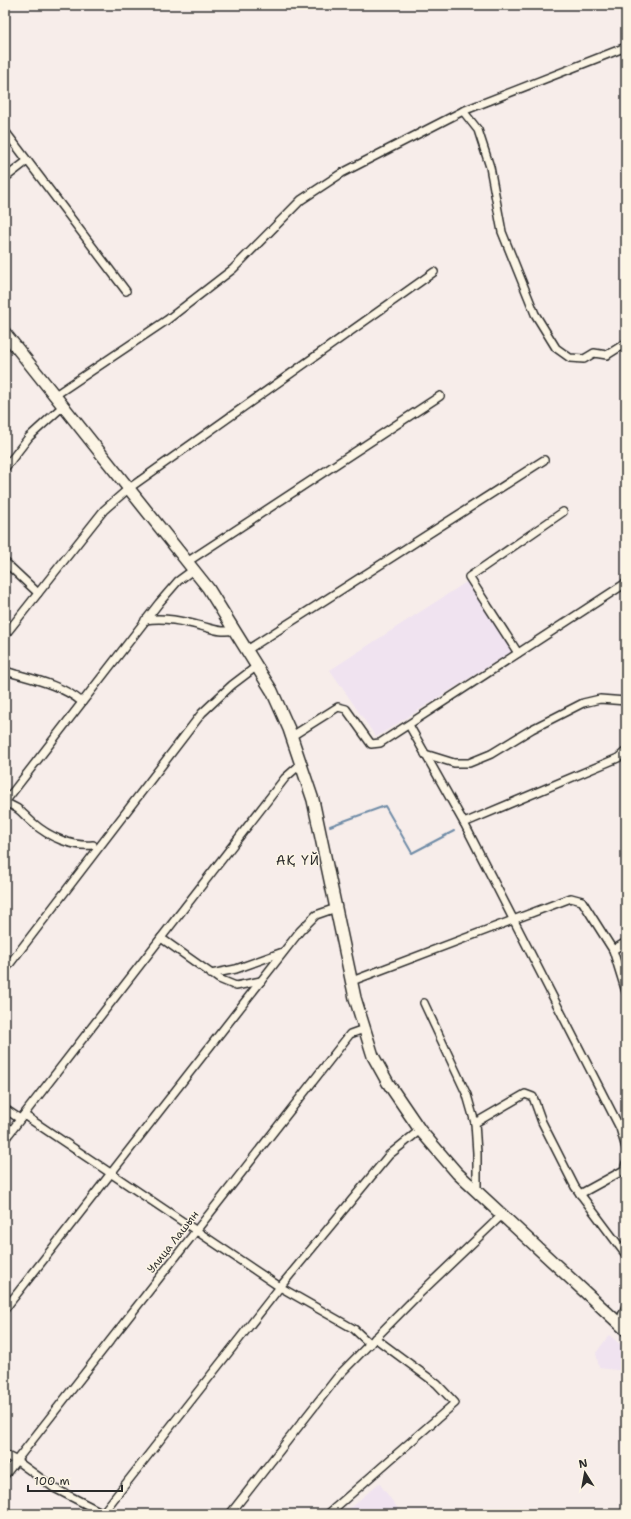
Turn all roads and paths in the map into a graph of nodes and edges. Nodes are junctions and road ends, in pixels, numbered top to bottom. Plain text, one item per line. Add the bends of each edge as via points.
1 (626, 47) edge
2 (463, 111) junction
3 (5, 131) edge
4 (27, 161) junction
5 (5, 178) edge
6 (434, 272) dead end
7 (126, 291) dead end
8 (5, 334) edge
9 (626, 343) edge
10 (54, 396) junction
11 (440, 396) dead end
12 (62, 406) junction
13 (544, 460) dead end
14 (5, 468) edge
15 (128, 489) junction
16 (563, 512) dead end
17 (5, 562) edge
18 (190, 566) junction
19 (626, 583) edge
20 (38, 593) junction
21 (146, 620) junction
22 (234, 630) junction
23 (5, 635) edge
24 (247, 650) junction
25 (518, 653) junction
26 (257, 666) junction
27 (5, 671) edge
28 (626, 701) edge
29 (82, 702) junction
30 (409, 725) junction
31 (292, 736) junction
32 (626, 750) edge
33 (425, 754) junction
34 (302, 763) junction
35 (5, 802) edge
36 (464, 823) junction
37 (93, 845) dead end
38 (336, 908) junction
39 (512, 920) junction
40 (161, 938) junction
41 (626, 942) edge
42 (613, 950) junction
43 (284, 952) junction
44 (5, 970) edge
45 (212, 974) junction
46 (261, 981) junction
47 (352, 981) junction
48 (626, 992) edge
49 (424, 1004) dead end
50 (364, 1029) junction
51 (5, 1109) edge
52 (22, 1117) junction
53 (475, 1123) junction
54 (420, 1130) junction
55 (5, 1139) edge
56 (626, 1148) edge
57 (626, 1163) edge
58 (110, 1174) junction
59 (477, 1191) junction
60 (580, 1194) junction
61 (502, 1215) junction
62 (195, 1232) junction
63 (626, 1255) edge
64 (280, 1287) junction
65 (626, 1306) edge
66 (5, 1309) edge
67 (622, 1326) edge
68 (372, 1341) junction
69 (5, 1455) edge
70 (17, 1461) junction
71 (5, 1476) edge
72 (104, 1514) edge
73 (230, 1514) edge
74 (328, 1514) edge

1 - 2 street
2 - 9 street via 478,130 490,167 502,232 535,314 556,348 570,358 584,359 594,353 607,355
2 - 10 street via 342,173 301,200 233,270 167,320
3 - 4 street
4 - 5 street
4 - 7 street
6 - 15 street
8 - 10 main road
10 - 12 main road
11 - 18 street
12 - 14 street via 29,438
12 - 15 main road
13 - 24 street
15 - 18 main road
15 - 20 street via 104,510
16 - 25 street via 469,577
17 - 20 street
18 - 21 street
18 - 22 main road via 208,588
19 - 25 street
20 - 23 street
21 - 22 street via 162,618 223,633
21 - 29 street
22 - 24 main road
24 - 26 main road
25 - 30 street
26 - 31 main road via 272,691
26 - 44 street via 202,713
27 - 29 street via 70,692
28 - 33 street via 600,699 583,703 491,754 469,763 454,763
29 - 35 street
30 - 31 street via 380,743 371,744 346,709 338,707
30 - 33 street
31 - 34 main road
32 - 36 street via 618,758
33 - 36 street
34 - 38 main road via 313,800
34 - 40 street via 285,778
35 - 37 street via 17,807 33,824 56,838 72,845
36 - 39 street
38 - 43 street via 316,915
38 - 47 main road
39 - 42 street via 571,898 582,901
39 - 47 street
39 - 56 street via 620,1128
40 - 45 street
40 - 52 street
41 - 42 street
42 - 48 street
43 - 45 street via 236,969
43 - 46 street
45 - 46 street via 236,986
46 - 58 street
47 - 50 main road
49 - 53 street via 467,1095
50 - 54 main road via 388,1083
50 - 62 street, Улица Лашын via 350,1034
51 - 52 street
52 - 55 street
52 - 58 street
53 - 59 street
53 - 60 street via 525,1094 533,1097 542,1122
54 - 59 main road via 457,1173
54 - 64 street via 389,1155
57 - 60 street via 624,1170
58 - 62 street
58 - 66 street
59 - 61 main road
60 - 63 street
61 - 67 main road
61 - 68 street
62 - 64 street
62 - 70 street, Улица Лашын
64 - 68 street
64 - 72 street
65 - 67 street
68 - 73 street via 339,1374
68 - 74 street via 437,1384 454,1403
69 - 70 street
70 - 71 street, Улица Лашын
70 - 72 street via 54,1488

